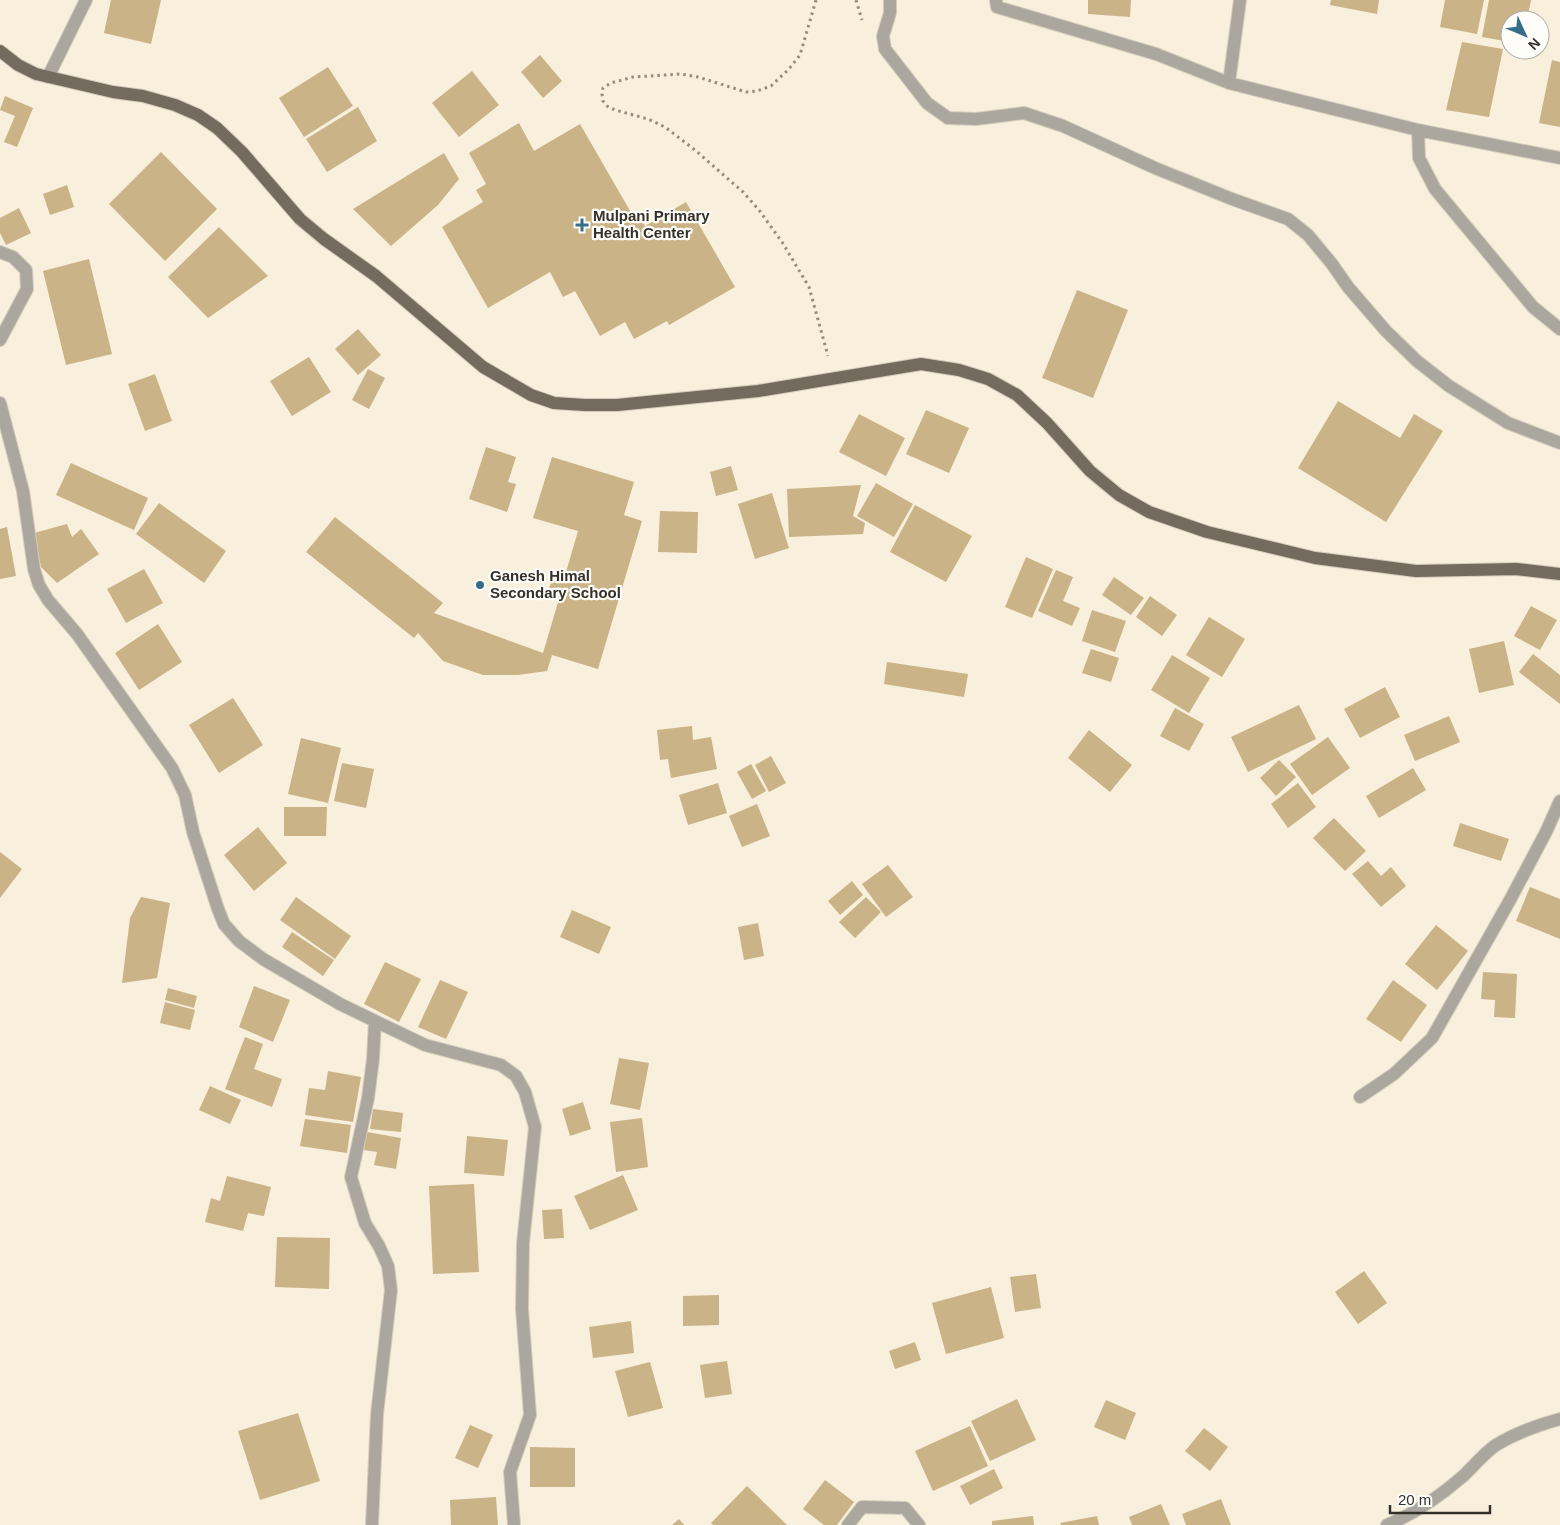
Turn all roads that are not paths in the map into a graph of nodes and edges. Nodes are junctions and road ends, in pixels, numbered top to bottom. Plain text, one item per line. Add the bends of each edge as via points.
1 (86, 0) edge
2 (890, 0) edge
3 (996, 0) edge
4 (1240, 0) edge
5 (0, 51) edge
6 (48, 77) junction
7 (1229, 83) junction
8 (1418, 130) junction
9 (1560, 158) edge
10 (0, 252) edge
11 (1560, 329) edge
12 (0, 340) edge
13 (0, 403) edge
14 (1560, 443) edge
15 (1560, 574) edge
16 (1560, 801) edge
17 (375, 1021) junction
18 (1360, 1098) dead end
19 (1560, 1419) edge
20 (372, 1525) edge
21 (514, 1525) edge
22 (848, 1525) edge
23 (919, 1525) edge
24 (1387, 1525) edge

1 - 6 street
2 - 14 street via 883,36 885,49 927,103 948,118 976,119 1024,113 1063,126 1232,200 1288,219 1308,235 1386,331 1417,361 1449,386 1508,422
3 - 7 street via 997,7 1156,54
4 - 7 street
5 - 6 main road via 18,65
6 - 15 main road via 143,96 198,115 242,152 300,219 324,239 376,276 483,367 531,395 554,403 617,405 758,391 921,364 959,370 988,379 1017,395 1047,423 1090,472 1119,495 1149,512 1207,532 1315,558 1416,571 1516,570
7 - 8 street
8 - 9 street
8 - 11 street via 1419,158 1435,189 1532,307
10 - 12 street via 13,257 26,270 27,289
13 - 17 street via 23,491 39,585 172,768 185,795 192,832 224,924 239,941 263,959
16 - 18 street via 1510,900 1432,1038 1394,1074
17 - 20 street via 368,1098 350,1177 365,1223 388,1266 391,1290 377,1414
17 - 21 street via 425,1045 501,1065 516,1076 525,1092 536,1127 523,1243 522,1308 530,1415 510,1472
19 - 24 street via 1530,1428 1495,1446 1461,1478 1426,1504
22 - 23 street via 862,1507 905,1508

